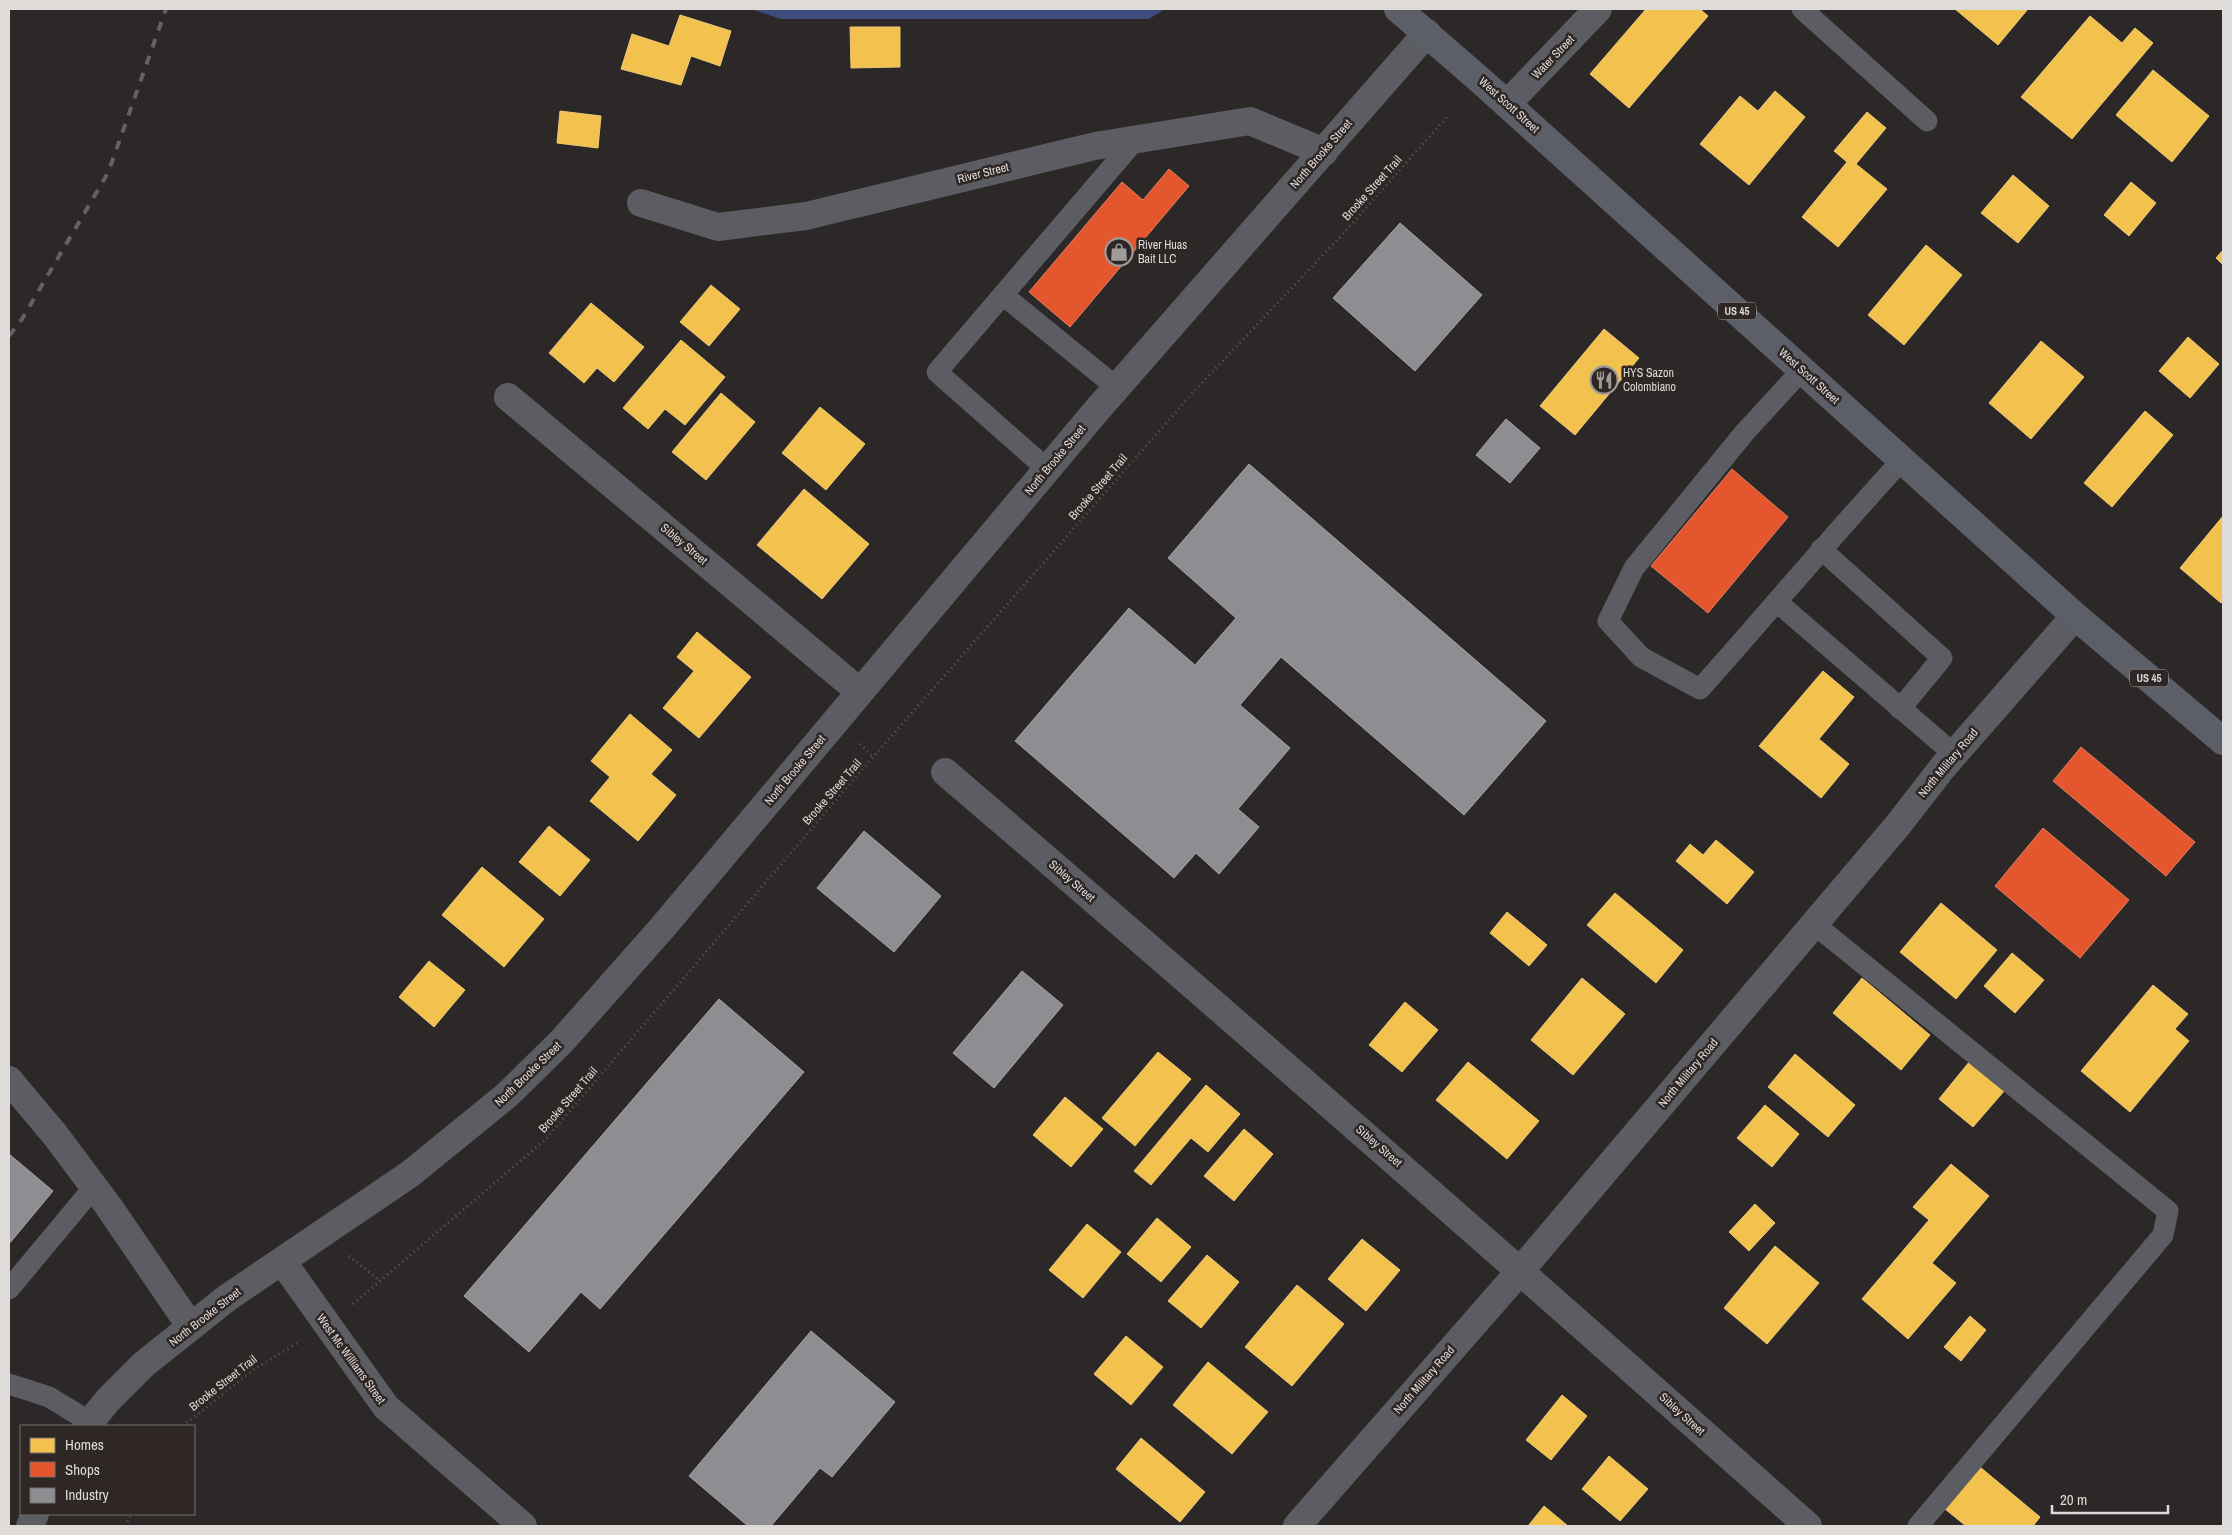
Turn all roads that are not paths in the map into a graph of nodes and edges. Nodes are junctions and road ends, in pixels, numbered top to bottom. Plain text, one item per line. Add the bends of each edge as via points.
1 (1398, 9) edge
2 (1598, 9) edge
3 (1802, 9) edge
4 (1427, 33) junction
5 (1507, 104) junction
6 (1926, 121) dead end
7 (1136, 139) junction
8 (1324, 152) junction
9 (641, 203) dead end
10 (1003, 295) junction
11 (1802, 370) junction
12 (1116, 387) junction
13 (508, 397) dead end
14 (1902, 460) junction
15 (1047, 470) junction
16 (1821, 549) junction
17 (1778, 602) junction
18 (2075, 616) junction
19 (860, 692) junction
20 (1900, 709) junction
21 (2223, 741) edge
22 (1954, 754) junction
23 (945, 772) dead end
24 (1814, 924) junction
25 (9, 1080) edge
26 (94, 1187) junction
27 (282, 1261) junction
28 (1521, 1270) junction
29 (9, 1289) edge
30 (190, 1327) junction
31 (9, 1384) edge
32 (89, 1424) edge
33 (523, 1526) edge
34 (1297, 1526) edge
35 (1808, 1526) edge
36 (1918, 1526) edge

1 - 4 main road, West Scott Street / US 45
2 - 5 street, Water Street
3 - 6 lane
4 - 5 main road, West Scott Street / US 45
4 - 8 street, North Brooke Street
5 - 11 main road, West Scott Street / US 45
7 - 8 street, River Street via 1250,121
7 - 9 street, River Street via 806,216 718,227
7 - 10 lane
8 - 12 street, North Brooke Street
10 - 12 lane
10 - 15 lane via 937,372
11 - 14 main road, West Scott Street / US 45
11 - 17 lane via 1745,432 1634,568 1608,620 1641,657 1700,689
12 - 15 street, North Brooke Street
13 - 19 street, Sibley Street
14 - 16 lane
14 - 18 main road, West Scott Street / US 45
15 - 19 street, North Brooke Street
16 - 17 lane
16 - 20 lane via 1942,658
17 - 20 lane
18 - 21 main road, West Scott Street / US 45
18 - 22 street, North Military Road
19 - 27 street, North Brooke Street via 662,928 562,1041 507,1095 410,1174
20 - 22 lane
22 - 24 street, North Military Road
23 - 28 street, Sibley Street
24 - 28 street, North Military Road
24 - 36 lane via 2168,1211 2162,1235
25 - 26 street
26 - 29 lane
26 - 30 street
27 - 30 street, North Brooke Street
27 - 33 street, West Mc Williams Street via 386,1407
28 - 34 street, North Military Road
28 - 35 street, Sibley Street
30 - 32 street, North Brooke Street via 138,1370
31 - 32 lane via 49,1397

